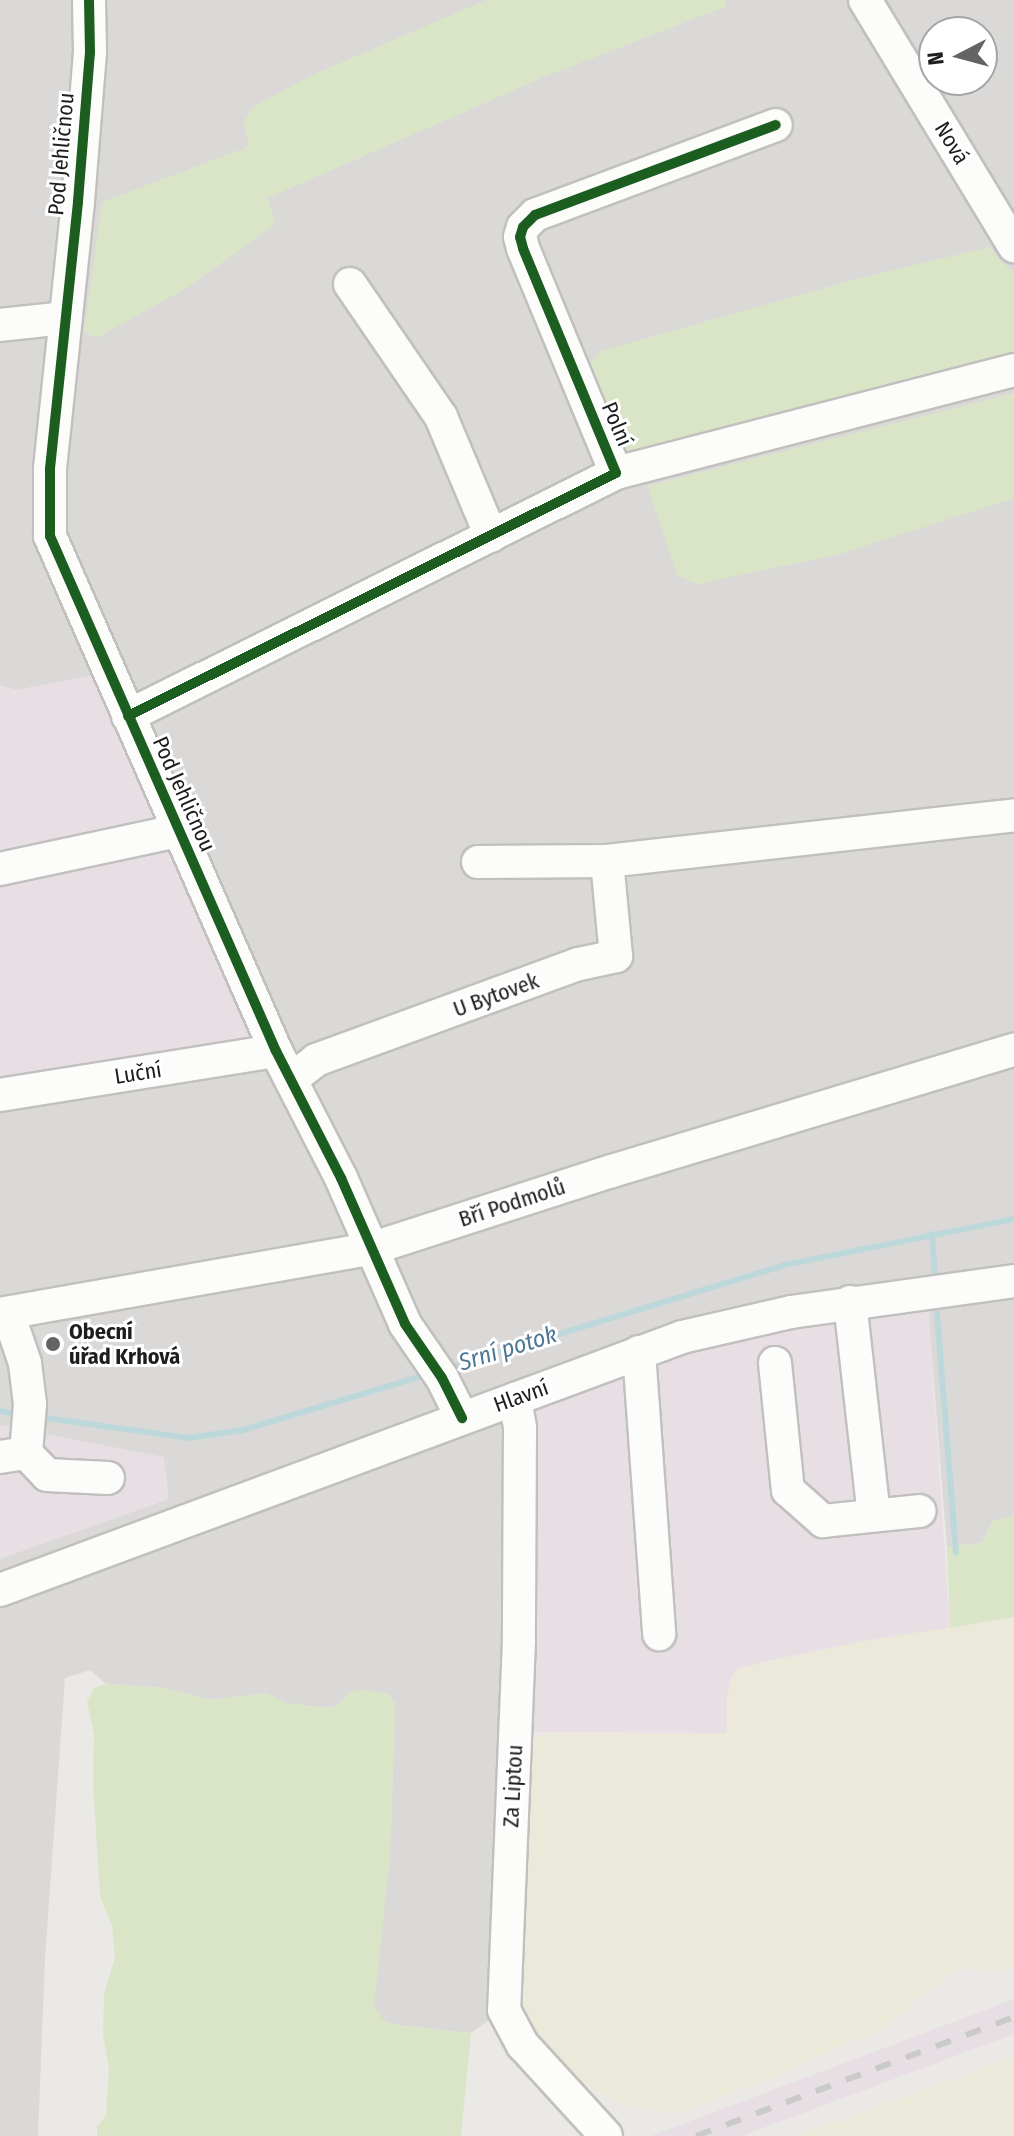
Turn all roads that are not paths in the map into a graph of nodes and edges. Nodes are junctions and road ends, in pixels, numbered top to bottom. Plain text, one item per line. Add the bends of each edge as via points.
1 (89, 0) edge
2 (865, 0) edge
3 (776, 125) dead end
4 (1014, 246) edge
5 (350, 284) dead end
6 (65, 318) junction
7 (0, 325) edge
8 (1014, 370) edge
9 (616, 473) junction
10 (491, 536) junction
11 (128, 716) junction
12 (1014, 815) edge
13 (178, 831) junction
14 (607, 861) junction
15 (478, 862) dead end
16 (0, 869) edge
17 (1014, 1050) edge
18 (276, 1051) junction
19 (292, 1079) junction
20 (0, 1095) edge
21 (370, 1249) junction
22 (1014, 1281) edge
23 (850, 1302) junction
24 (4, 1314) edge
25 (639, 1352) junction
26 (775, 1363) dead end
27 (515, 1399) junction
28 (462, 1418) junction
29 (21, 1436) edge
30 (108, 1478) dead end
31 (919, 1511) dead end
32 (874, 1515) junction
33 (0, 1590) edge
34 (659, 1634) dead end
35 (606, 2136) edge

1 - 6 street, Pod Jehličnou via 90,52
2 - 4 street, Nová
3 - 9 street, Polní via 535,215 523,227 523,248
5 - 10 street via 441,417
6 - 7 street
6 - 11 street, Pod Jehličnou via 50,470 50,536
8 - 9 street
9 - 10 street, Polní
10 - 11 street, Polní
11 - 13 street, Pod Jehličnou
12 - 14 street
13 - 16 street
13 - 18 street, Pod Jehličnou
14 - 15 street
14 - 19 street, U Bytovek via 616,956 579,964 316,1060
17 - 21 street, Bří Podmolů
18 - 19 street, Pod Jehličnou
18 - 20 street, Luční
19 - 21 street, Pod Jehličnou
21 - 24 street, Bří Podmolů
21 - 28 street, Pod Jehličnou via 405,1324
22 - 23 street, Hlavní
23 - 25 street, Hlavní via 729,1324
23 - 32 street
24 - 29 street via 25,1363
25 - 27 street, Hlavní
25 - 34 street
26 - 32 street via 788,1490 823,1521
27 - 28 street, Hlavní
27 - 35 street, Za Liptou via 520,1428 519,1640 504,2010 523,2045
28 - 33 street, Hlavní
29 - 30 street via 47,1475
31 - 32 street

